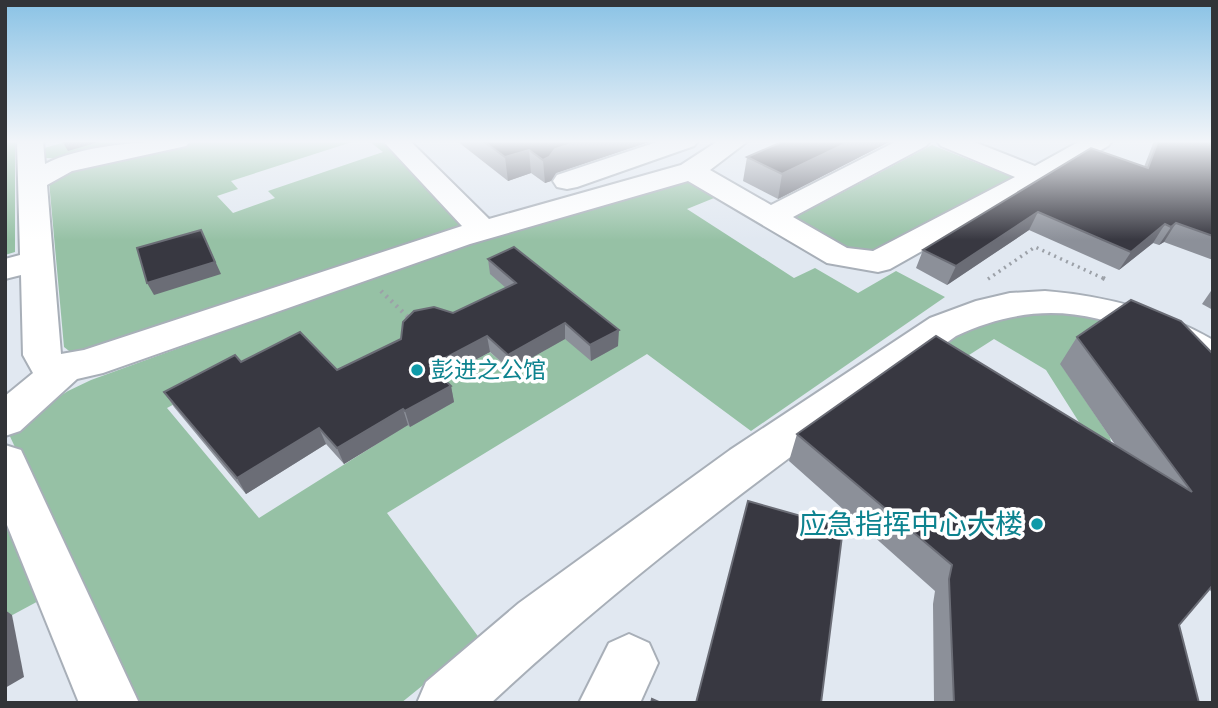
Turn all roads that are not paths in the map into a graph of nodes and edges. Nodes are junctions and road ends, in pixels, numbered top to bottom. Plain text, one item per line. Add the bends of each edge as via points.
1 (39, 174) edge
2 (428, 174) edge
3 (631, 174) edge
4 (712, 174) edge
5 (853, 174) edge
6 (1032, 174) edge
7 (1040, 174) edge
8 (1037, 176) junction
9 (770, 217) junction
10 (476, 223) junction
11 (37, 260) junction
12 (5, 269) edge
13 (1213, 357) edge
14 (65, 368) junction
15 (5, 420) edge
16 (5, 463) edge
17 (109, 703) edge
18 (447, 703) edge

1 - 11 street
2 - 10 street
3 - 10 street
4 - 9 street
5 - 9 street
6 - 8 street
7 - 8 street
8 - 9 street via 878,262 838,256
10 - 14 street via 361,271
11 - 12 street
11 - 14 street via 42,355 49,366
13 - 18 street via 1154,325 1100,308 1023,303 968,313 746,463 538,622
14 - 15 street
16 - 17 street

